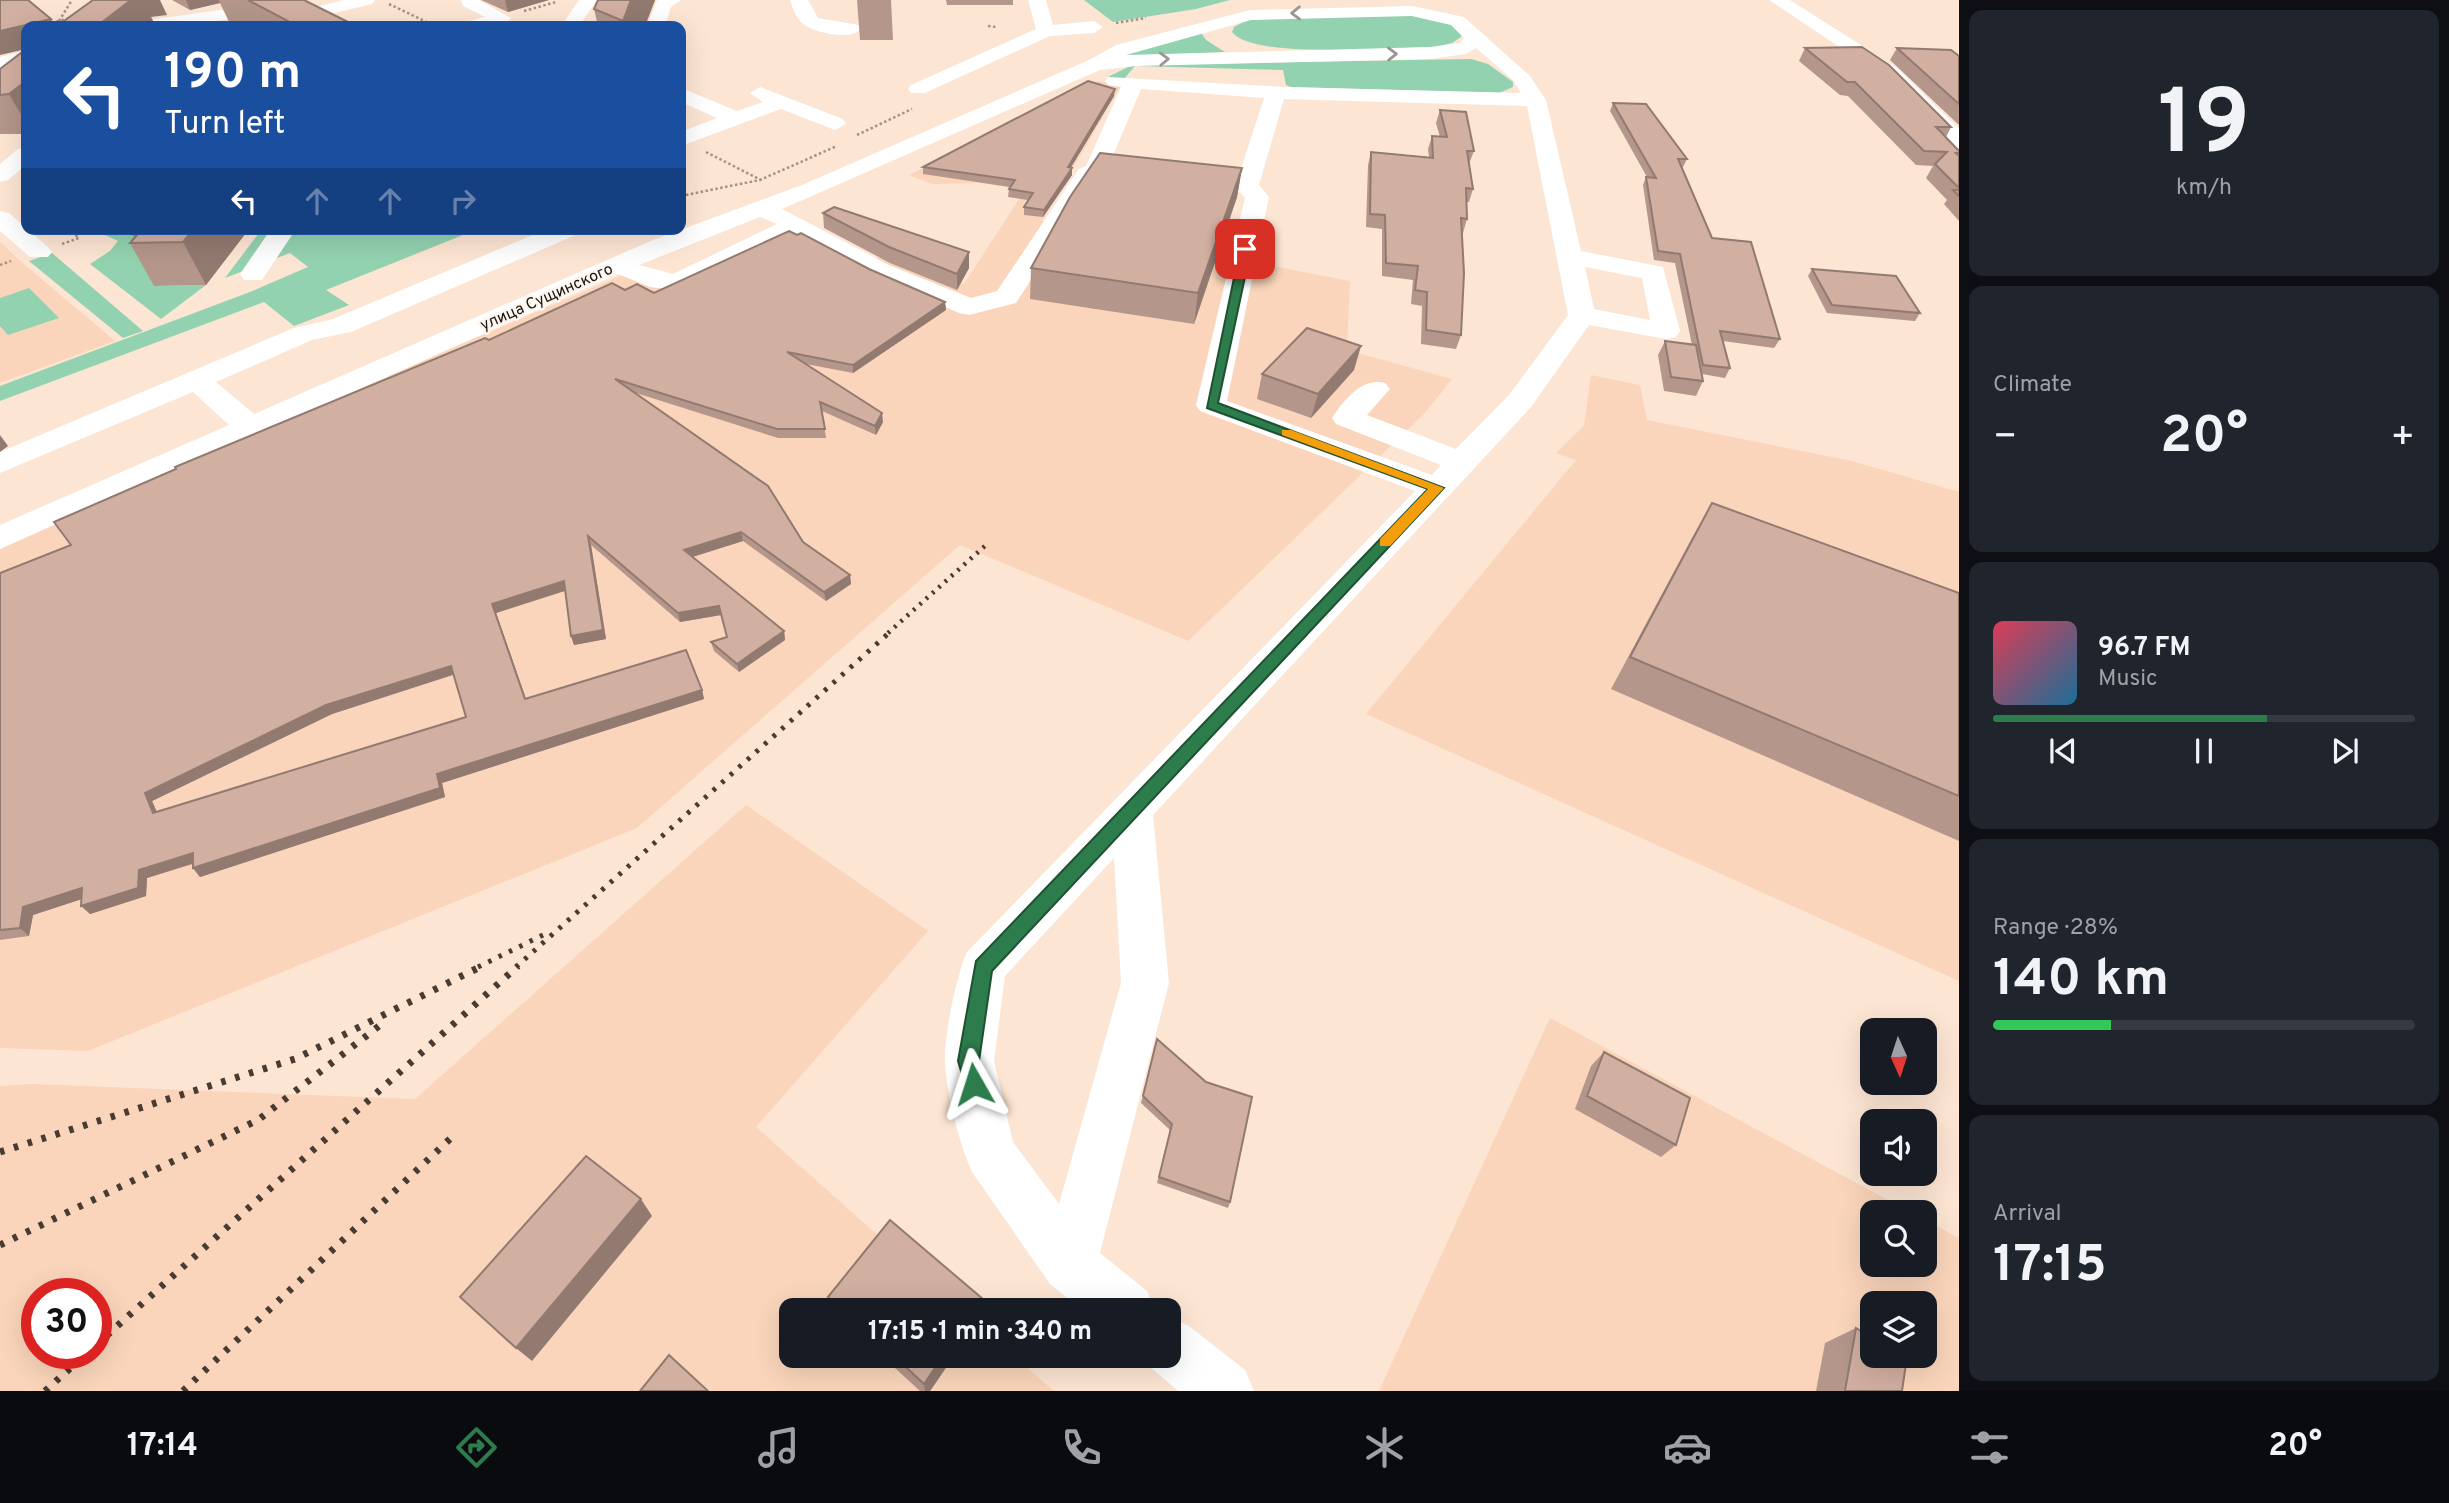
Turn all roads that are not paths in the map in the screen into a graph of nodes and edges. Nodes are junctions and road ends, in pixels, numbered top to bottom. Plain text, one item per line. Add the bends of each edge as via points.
1 (366, 0) edge
2 (588, 0) edge
3 (672, 0) edge
4 (799, 0) edge
5 (1037, 0) edge
6 (1414, 0) edge
7 (1443, 0) edge
8 (1778, 0) edge
9 (469, 2) edge
10 (275, 3) edge
11 (166, 5) dead end
12 (1076, 9) dead end
13 (1388, 11) junction
14 (301, 16) junction
15 (1234, 17) junction
16 (195, 21) edge
17 (207, 21) edge
18 (311, 21) edge
19 (491, 21) edge
20 (573, 21) edge
21 (658, 21) edge
22 (1094, 27) junction
23 (852, 29) dead end
24 (1046, 31) junction
25 (1471, 32) junction
26 (1123, 48) junction
27 (1449, 52) junction
28 (1282, 56) junction
29 (21, 58) edge
30 (0, 63) edge
31 (1088, 68) junction
32 (1510, 68) junction
33 (1133, 83) junction
34 (759, 92) dead end
35 (1276, 93) junction
36 (686, 96) edge
37 (920, 97) road end
38 (1536, 100) junction
39 (782, 102) junction
40 (736, 119) junction
41 (839, 134) road end
42 (686, 137) edge
43 (1959, 141) edge
44 (21, 158) edge
45 (1096, 170) junction
46 (1123, 173) edge
47 (0, 175) edge
48 (1164, 178) edge
49 (1247, 187) junction
50 (761, 209) junction
51 (686, 215) edge
52 (0, 218) edge
53 (788, 220) junction
54 (707, 226) junction
55 (280, 235) edge
56 (555, 235) edge
57 (39, 252) dead end
58 (1570, 257) junction
59 (617, 265) junction
60 (253, 274) dead end
61 (1582, 315) junction
62 (197, 380) junction
63 (1375, 389) dead end
64 (250, 427) junction
65 (0, 463) edge
66 (1449, 475) junction
67 (0, 538) edge
68 (1132, 809) junction
69 (1070, 1264) junction
70 (1111, 1298) edge
71 (1181, 1356) edge
72 (1224, 1391) edge

1 - 14 street
2 - 20 street
3 - 21 street via 663,4
4 - 23 street via 809,23
5 - 24 street
6 - 13 street
7 - 25 street
8 - 43 street via 1890,72
9 - 19 street via 502,18
10 - 14 street
10 - 17 street
11 - 16 street
12 - 22 street
13 -> 15 street
13 - 25 street via 1438,15
14 - 18 street
15 - 26 street
15 - 28 street via 1217,27 1220,40 1243,51
22 - 24 street
22 - 26 street
24 - 37 street
25 - 27 street via 1466,48
25 - 32 street
26 - 31 street
28 -> 27 street
27 - 32 street
31 -> 28 street via 1136,60
29 - 30 street
31 - 33 street
31 - 50 street, улица Сущинского
32 - 38 street
33 - 35 street
33 - 45 street
34 - 39 street
35 - 38 street
35 - 49 street
36 - 40 street
38 - 58 street
39 - 40 street
39 - 41 street
40 - 42 street
44 - 47 street
45 - 46 street
45 - 53 street via 1087,174 1007,297 968,307 880,270
48 - 49 street
49 - 66 street via 1257,197 1211,405
50 - 53 street
50 - 54 street, улица Сущинского
51 - 54 street
52 - 57 street
53 - 59 street via 790,226 782,233 677,282 659,281
54 - 59 street, улица Сущинского
55 - 60 street
56 - 62 street via 341,326 304,334
58 - 61 street
58 - 61 street via 1654,272 1665,331
59 - 64 street, улица Сущинского
61 - 66 street via 1520,401
62 - 64 street
62 - 65 street
63 - 66 street via 1347,418
64 - 67 street, улица Сущинского
66 - 68 street
68 - 69 street via 1145,982
68 - 69 street via 983,967 969,1061 990,1154
69 - 70 street
71 - 72 street

